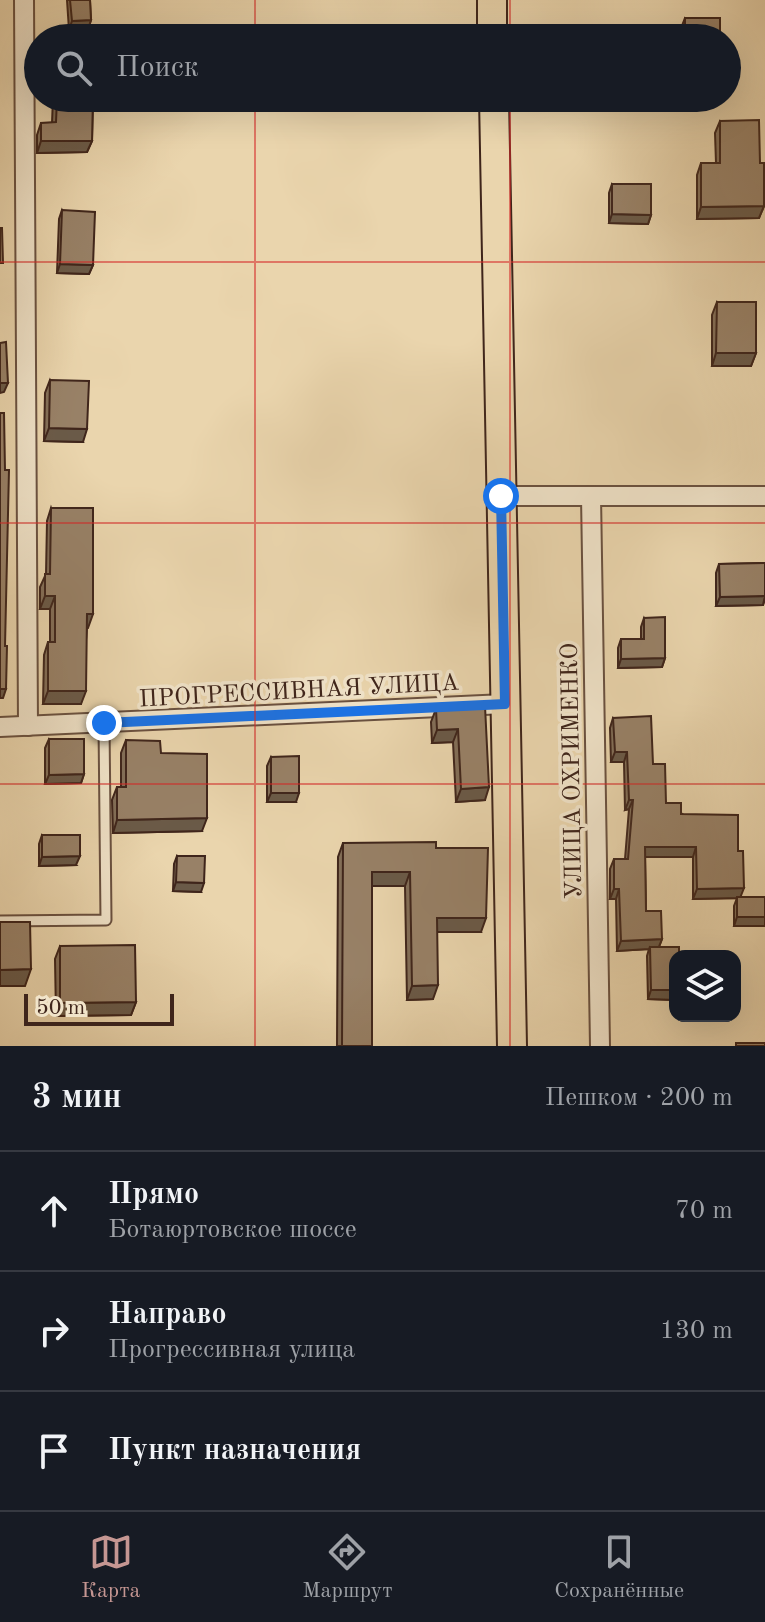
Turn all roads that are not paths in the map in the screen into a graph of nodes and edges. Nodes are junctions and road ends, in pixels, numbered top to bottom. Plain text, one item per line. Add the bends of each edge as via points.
1 (24, 0) edge
2 (492, 0) edge
3 (24, 24) edge
4 (492, 24) edge
5 (25, 112) edge
6 (494, 112) edge
7 (501, 496) junction
8 (591, 496) junction
9 (765, 496) edge
10 (505, 704) junction
11 (104, 723) junction
12 (28, 726) junction
13 (0, 727) edge
14 (0, 921) edge
15 (512, 1046) edge
16 (600, 1046) edge

1 - 3 street
2 - 4 main road
5 - 12 street
6 - 7 main road
7 - 8 street
7 - 10 main road
8 - 9 street
8 - 16 street, УЛИЦА ОХРИМЕНКО
10 - 11 street, ПРОГРЕССИВНАЯ УЛИЦА
10 - 15 main road
11 - 12 street, ПРОГРЕССИВНАЯ УЛИЦА
11 - 14 lane via 106,920
12 - 13 street, ПРОГРЕССИВНАЯ УЛИЦА

